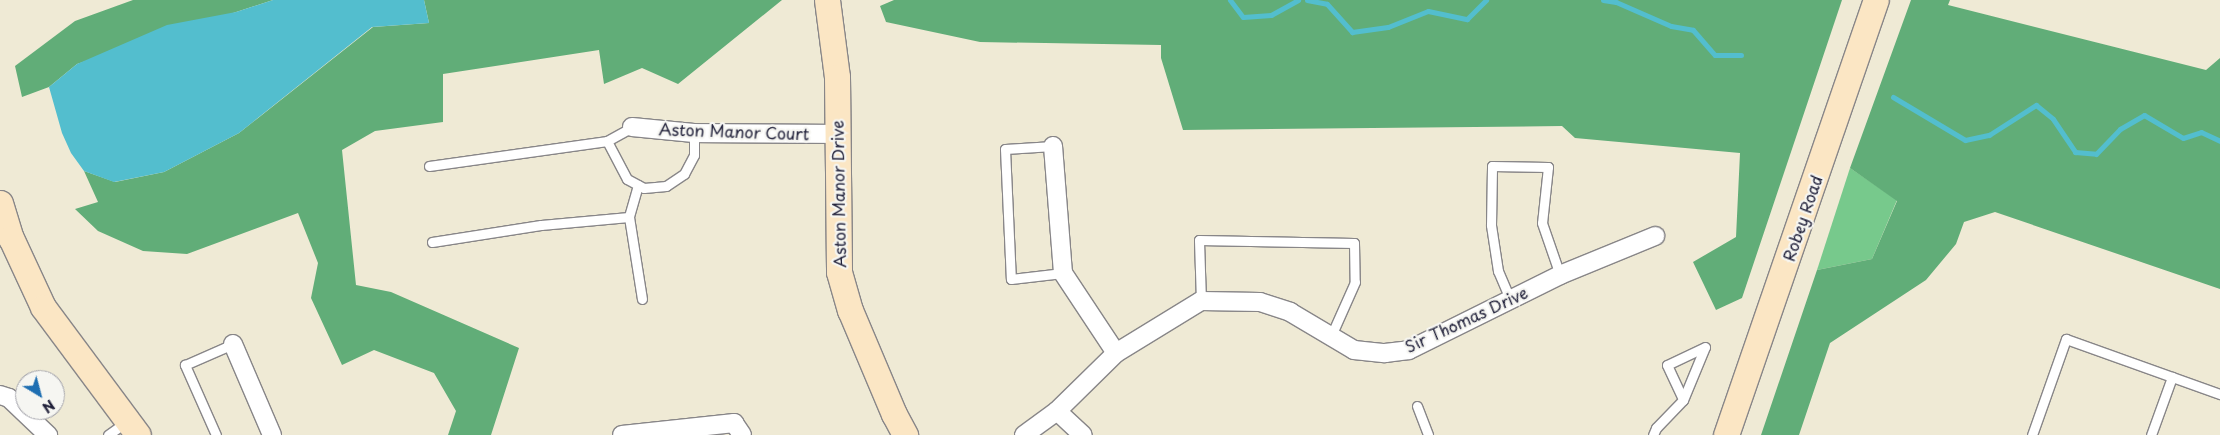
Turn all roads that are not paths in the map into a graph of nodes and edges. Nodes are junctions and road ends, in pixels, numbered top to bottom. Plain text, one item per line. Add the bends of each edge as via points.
1 (827, 0) edge
2 (1876, 0) edge
3 (632, 127) joint
4 (694, 133) junction
5 (836, 134) junction
6 (607, 141) junction
7 (1053, 146) joint
8 (429, 166) dead end
9 (638, 185) junction
10 (0, 203) edge
11 (629, 218) junction
12 (1655, 236) dead end
13 (432, 242) dead end
14 (1063, 273) junction
15 (1560, 275) junction
16 (642, 299) dead end
17 (1510, 299) junction
18 (1201, 302) junction
19 (1330, 336) junction
20 (233, 344) joint
21 (1116, 353) junction
22 (2172, 377) junction
23 (2220, 394) edge
24 (0, 395) edge
25 (1683, 400) junction
26 (1417, 406) dead end
27 (1057, 411) junction
28 (125, 430) edge
29 (48, 435) edge
30 (216, 435) edge
31 (272, 435) edge
32 (622, 435) edge
33 (742, 435) edge
34 (905, 435) edge
35 (1024, 435) edge
36 (1083, 435) edge
37 (1428, 435) edge
38 (1653, 435) edge
39 (1726, 435) edge
40 (2032, 435) edge
41 (2152, 435) edge

1 - 5 street, Aston Manor Drive via 836,77
2 - 39 street, Robey Road
3 - 4 street, Aston Manor Court
3 - 6 lane
4 - 5 street, Aston Manor Court
4 - 9 lane via 694,155 684,174 666,186 644,188
5 - 34 street, Aston Manor Drive via 839,272 850,310
6 - 8 lane
6 - 9 lane via 627,179
7 - 14 street
7 - 14 lane via 1005,149 1010,279
9 - 11 lane
10 - 28 street via 11,238 44,307
11 - 13 lane via 541,225
11 - 16 lane
12 - 15 street, Sir Thomas Drive
14 - 21 street
15 - 17 street, Sir Thomas Drive
15 - 17 lane via 1542,223 1548,167 1492,166 1490,225 1498,271
17 - 19 street, Sir Thomas Drive via 1409,350 1354,350
18 - 19 street, Sir Thomas Drive via 1260,302 1290,312
18 - 19 lane via 1199,240 1354,243 1355,282
18 - 21 street
20 - 30 lane via 185,365
20 - 31 street
21 - 27 street
22 - 23 lane
22 - 40 lane via 2066,339
22 - 41 lane
24 - 29 street via 10,398
25 - 25 lane via 1698,364 1705,347 1667,366
25 - 38 lane
26 - 37 lane
27 - 35 street
27 - 36 street
32 - 33 street via 734,423

